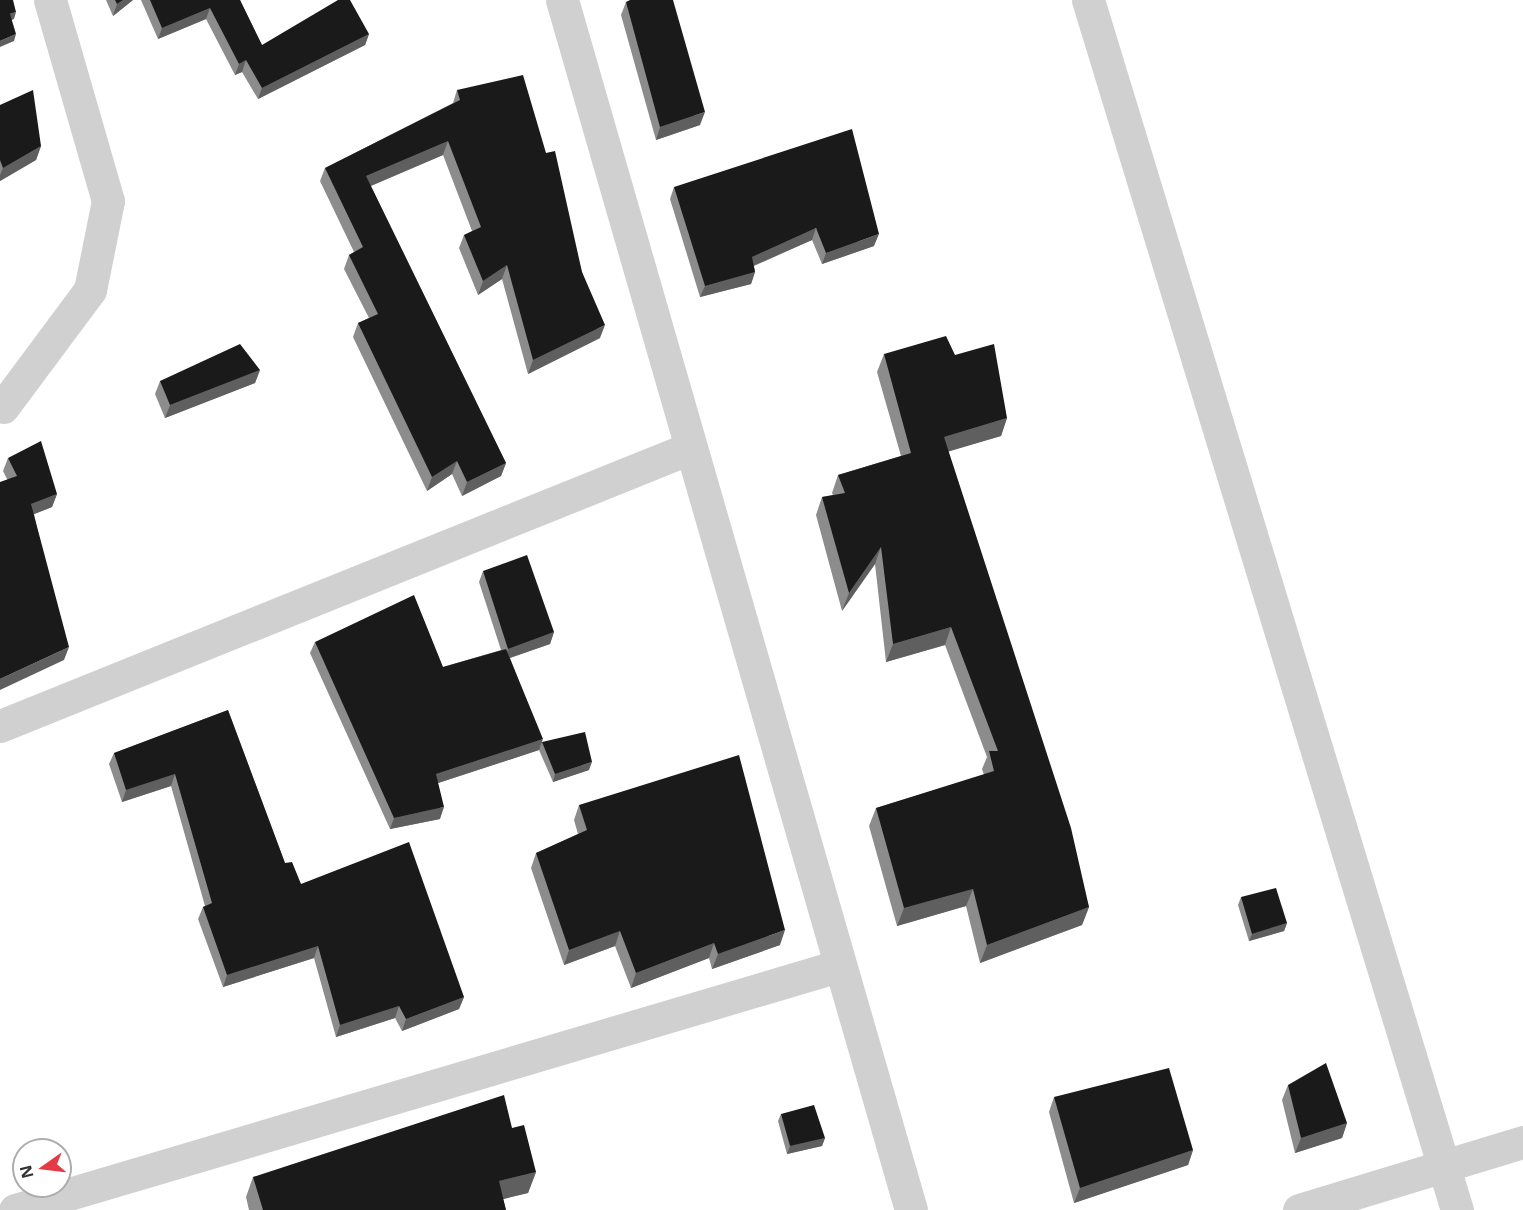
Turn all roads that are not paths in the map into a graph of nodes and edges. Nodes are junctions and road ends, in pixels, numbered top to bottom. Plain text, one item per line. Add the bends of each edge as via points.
1 (50, 0) edge
2 (562, 0) edge
3 (1088, 0) edge
4 (3, 407) dead end
5 (690, 448) junction
6 (0, 726) edge
7 (838, 966) junction
8 (1523, 1142) edge
9 (1445, 1169) junction
10 (15, 1210) edge
11 (911, 1210) edge
12 (1299, 1210) edge
13 (1457, 1210) edge

1 - 4 street via 108,201 90,290
2 - 5 street
3 - 9 street
5 - 6 street
5 - 7 street
7 - 10 street
7 - 11 street
8 - 9 street
9 - 12 street
9 - 13 street

